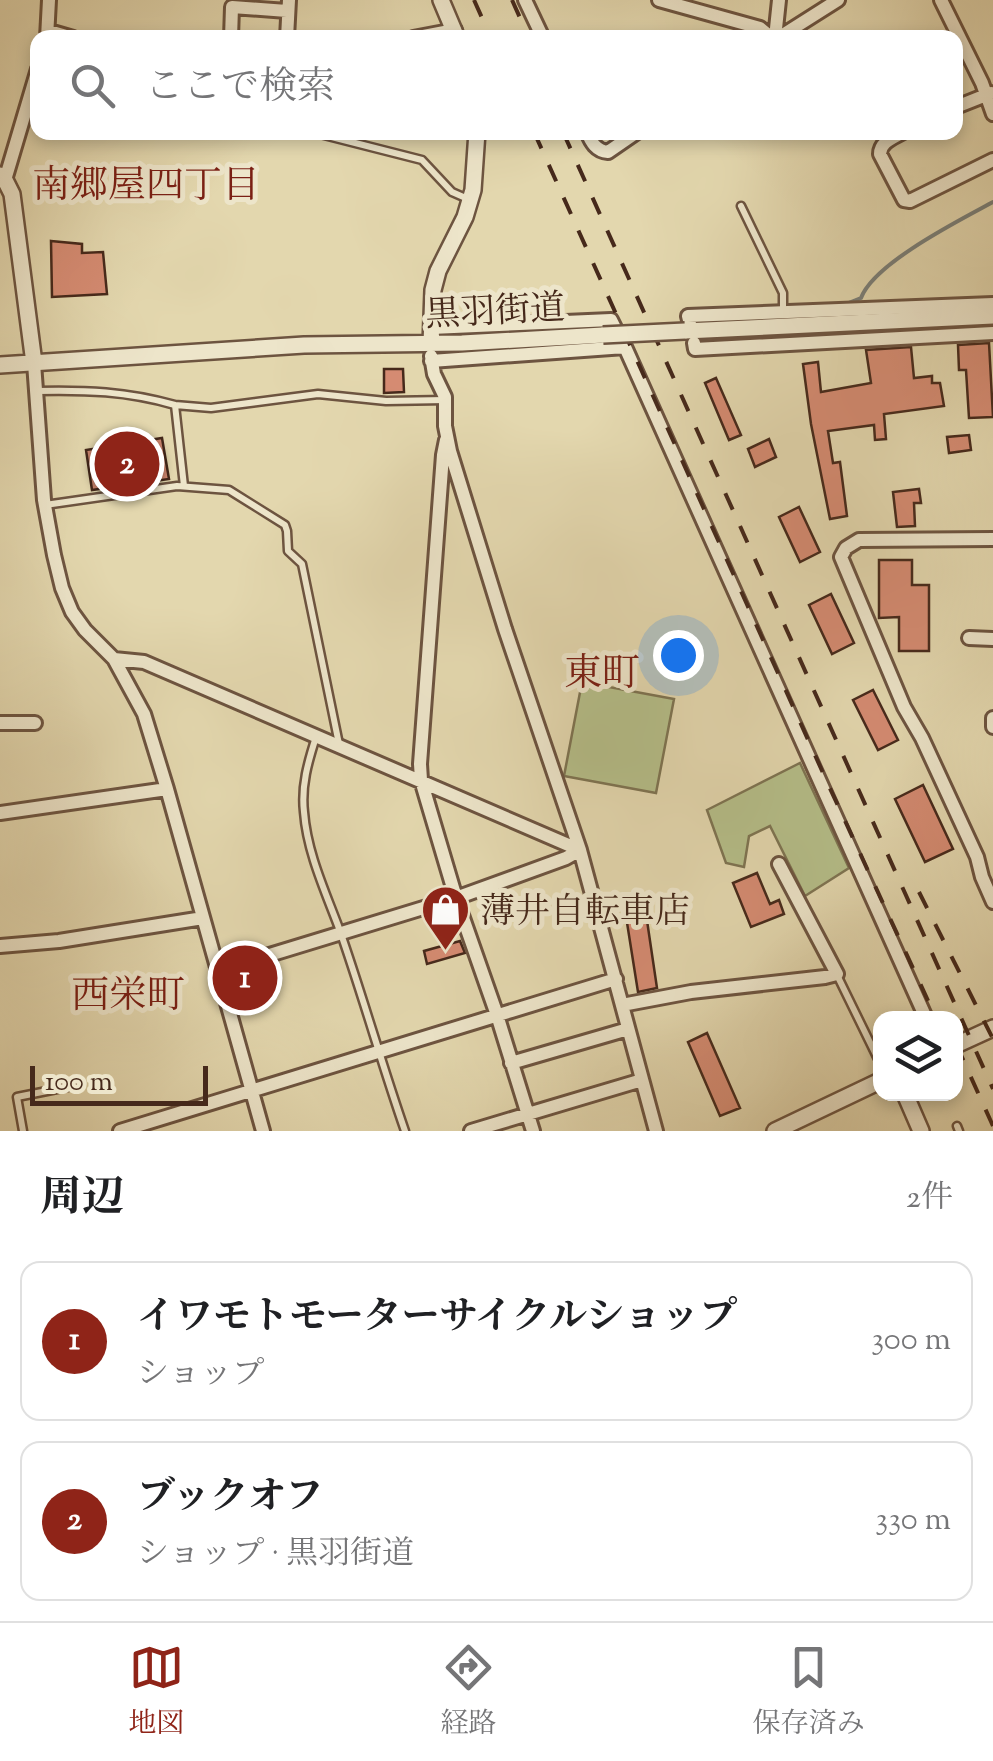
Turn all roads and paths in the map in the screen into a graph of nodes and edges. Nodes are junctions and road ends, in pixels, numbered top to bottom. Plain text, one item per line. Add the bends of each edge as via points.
1 (47, 0) edge
2 (441, 0) edge
3 (525, 0) edge
4 (659, 0) edge
5 (779, 0) edge
6 (838, 0) edge
7 (940, 0) edge
8 (288, 5) edge
9 (48, 30) edge
10 (231, 30) edge
11 (287, 30) edge
12 (454, 30) edge
13 (539, 30) edge
14 (763, 30) edge
15 (776, 30) edge
16 (788, 30) edge
17 (956, 30) edge
18 (963, 44) edge
19 (989, 93) edge
20 (30, 95) edge
21 (963, 105) edge
22 (993, 114) edge
23 (343, 140) edge
24 (476, 140) edge
25 (590, 140) edge
26 (625, 140) edge
27 (889, 140) edge
28 (993, 160) edge
29 (3, 178) edge
30 (470, 200) junction
31 (742, 206) dead end
32 (993, 304) edge
33 (782, 312) junction
34 (993, 316) edge
35 (690, 333) junction
36 (993, 333) edge
37 (431, 336) junction
38 (625, 348) junction
39 (432, 361) junction
40 (34, 363) junction
41 (0, 365) edge
42 (36, 391) junction
43 (446, 400) junction
44 (175, 405) junction
45 (447, 438) junction
46 (184, 486) junction
47 (45, 505) junction
48 (993, 539) edge
49 (969, 638) dead end
50 (993, 639) edge
51 (114, 659) junction
52 (993, 718) edge
53 (0, 722) edge
54 (35, 722) dead end
55 (993, 727) edge
56 (317, 736) junction
57 (340, 745) junction
58 (421, 780) junction
59 (167, 788) junction
60 (0, 813) edge
61 (580, 850) junction
62 (779, 864) dead end
63 (991, 894) edge
64 (456, 898) junction
65 (203, 918) junction
66 (340, 934) junction
67 (0, 946) edge
68 (217, 972) junction
69 (837, 974) junction
70 (616, 979) junction
71 (622, 1006) junction
72 (923, 1011) edge
73 (497, 1015) junction
74 (993, 1028) edge
75 (628, 1030) junction
76 (963, 1042) edge
77 (873, 1049) edge
78 (378, 1052) junction
79 (512, 1063) junction
80 (642, 1080) junction
81 (873, 1084) edge
82 (72, 1086) dead end
83 (250, 1092) junction
84 (908, 1101) edge
85 (527, 1114) junction
86 (23, 1131) edge
87 (120, 1131) edge
88 (263, 1131) edge
89 (405, 1131) edge
90 (471, 1131) edge
91 (533, 1131) edge
92 (656, 1131) edge
93 (776, 1131) edge
94 (921, 1131) edge

1 - 9 street
2 - 12 street
3 - 13 street
4 - 14 street
5 - 15 street
6 - 16 street
7 - 17 street
8 - 10 street via 232,8
8 - 11 street
18 - 19 street
19 - 21 street
19 - 22 street
20 - 29 street
23 - 30 lane via 422,160 452,192
24 - 30 street
25 - 26 street via 603,152
27 - 28 street via 880,154 904,200
29 - 40 street via 15,210
30 - 37 street via 438,271
31 - 33 lane via 783,293
32 - 33 street
33 - 35 street via 688,316
34 - 35 street, 黒羽街道
35 - 36 street via 695,349
35 - 37 street, 黒羽街道, bridge
37 - 38 street via 611,320
37 - 39 street
37 - 40 street, 黒羽街道
38 - 39 street
38 - 72 street
39 - 43 street
40 - 41 street, 黒羽街道
40 - 42 street
42 - 44 lane via 138,394
42 - 47 street
43 - 44 lane via 318,394 211,408
43 - 45 street
44 - 46 lane
45 - 58 street
45 - 61 street
46 - 47 lane
46 - 57 lane via 229,490 284,525 288,551 302,564
47 - 51 street via 72,612
48 - 63 street via 859,540 841,557
49 - 50 street
51 - 56 street via 144,662
51 - 59 street via 144,714
52 - 55 street
53 - 54 street
56 - 57 street
56 - 66 lane via 306,766 304,817
57 - 58 street
58 - 61 street
58 - 64 street
59 - 60 street
59 - 65 street
61 - 64 street
61 - 70 street
62 - 69 street
64 - 66 street
64 - 73 street
65 - 67 street
65 - 68 street
66 - 68 street
66 - 78 lane
68 - 83 street
69 - 71 street
69 - 77 lane
70 - 71 street
70 - 73 street
71 - 75 street
73 - 78 street
73 - 79 street
74 - 76 street
75 - 79 street
75 - 80 street
78 - 83 street
78 - 89 lane
79 - 85 street
80 - 85 street
80 - 92 street
81 - 93 street
82 - 86 lane via 17,1097
83 - 87 street
83 - 88 street
84 - 94 street
85 - 90 street
85 - 91 street

